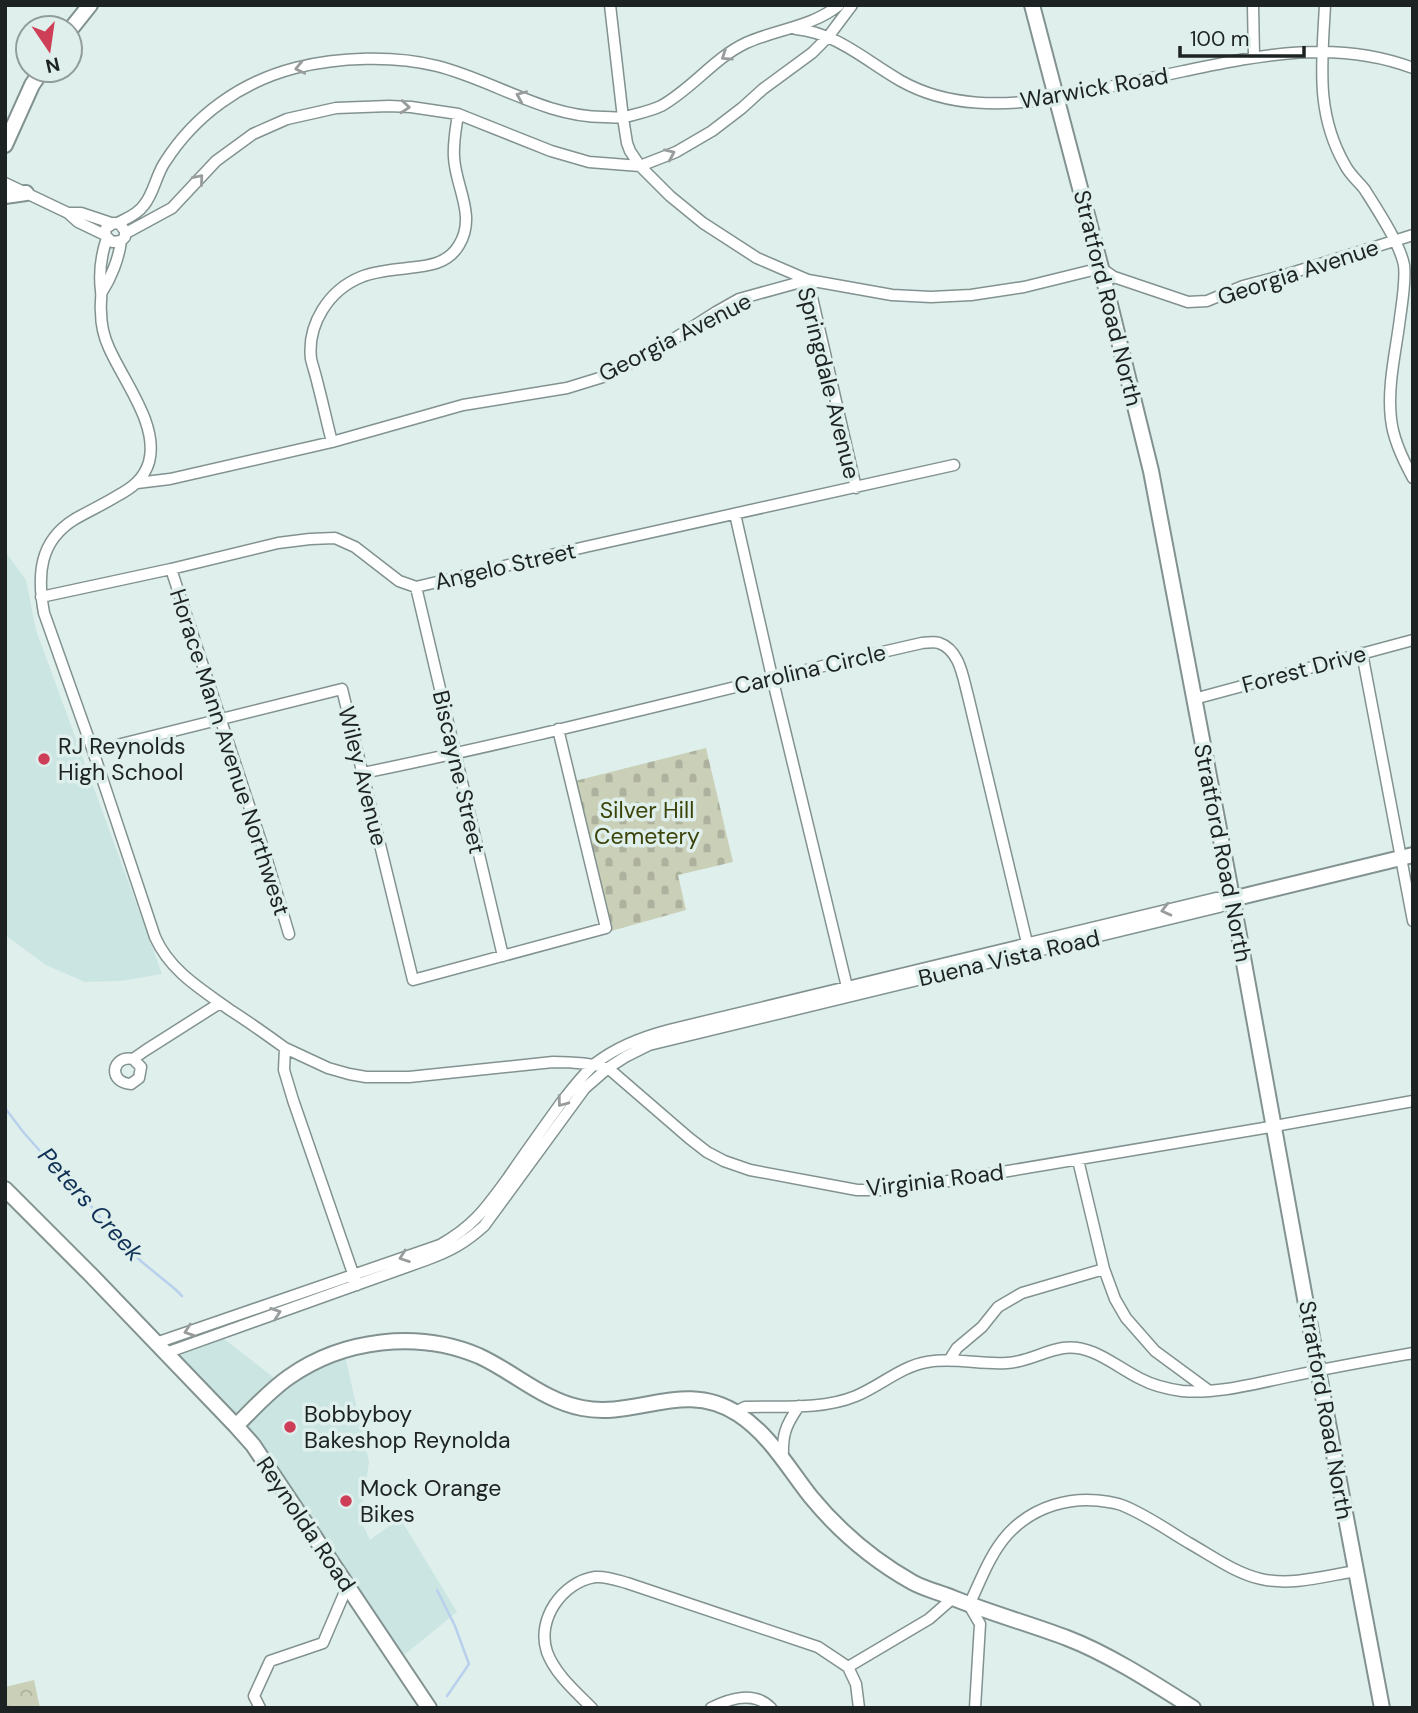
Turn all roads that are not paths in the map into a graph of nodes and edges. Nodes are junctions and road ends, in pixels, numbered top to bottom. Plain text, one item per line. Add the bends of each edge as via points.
1 (610, 5) edge
2 (839, 5) edge
3 (852, 5) edge
4 (1032, 5) edge
5 (1253, 5) edge
6 (1325, 5) edge
7 (788, 29) junction
8 (828, 37) junction
9 (1322, 51) junction
10 (1254, 57) junction
11 (1413, 68) edge
12 (33, 84) edge
13 (1057, 98) junction
14 (458, 114) junction
15 (623, 118) junction
16 (5, 145) edge
17 (640, 166) junction
18 (5, 183) edge
19 (151, 190) junction
20 (26, 193) junction
21 (5, 196) edge
22 (172, 208) junction
23 (68, 213) junction
24 (114, 223) junction
25 (1413, 235) edge
26 (106, 237) junction
27 (123, 237) junction
28 (1394, 241) junction
29 (1101, 268) junction
30 (808, 280) junction
31 (102, 292) junction
32 (332, 442) junction
33 (954, 465) dead end
34 (1413, 478) edge
35 (137, 483) junction
36 (856, 488) junction
37 (735, 514) junction
38 (171, 569) junction
39 (416, 587) junction
40 (41, 597) junction
41 (1413, 640) edge
42 (1362, 653) junction
43 (772, 677) junction
44 (1194, 699) junction
45 (220, 720) junction
46 (558, 729) junction
47 (93, 751) junction
48 (455, 754) junction
49 (363, 773) junction
50 (1407, 857) edge
51 (1232, 899) junction
52 (1413, 921) edge
53 (289, 934) dead end
54 (1028, 948) junction
55 (503, 956) junction
56 (848, 991) junction
57 (220, 1003) junction
58 (285, 1048) junction
59 (134, 1059) dead end
60 (594, 1065) junction
61 (608, 1068) junction
62 (1413, 1101) edge
63 (1275, 1126) junction
64 (1079, 1160) junction
65 (5, 1189) edge
66 (1104, 1269) junction
67 (355, 1280) junction
68 (161, 1348) junction
69 (1413, 1353) edge
70 (950, 1359) junction
71 (1318, 1370) junction
72 (1208, 1390) junction
73 (799, 1406) junction
74 (735, 1412) junction
75 (236, 1426) junction
76 (783, 1460) junction
77 (1356, 1571) junction
78 (350, 1590) junction
79 (953, 1598) junction
80 (969, 1605) junction
81 (848, 1667) junction
82 (260, 1708) edge
83 (429, 1708) edge
84 (592, 1708) edge
85 (711, 1708) edge
86 (771, 1708) edge
87 (859, 1708) edge
88 (975, 1708) edge
89 (1193, 1708) edge
90 (1382, 1708) edge

1 - 15 street, Springdale Avenue
2 - 7 street via 817,20
3 - 8 street
4 - 13 main road, Stratford Road North
5 - 10 street
6 - 9 street
7 - 8 street, Warwick Road
7 -> 15 street via 722,58 659,107
8 - 13 street, Warwick Road via 900,80 947,99 985,104
17 -> 8 street via 712,131
9 - 10 street, Warwick Road
9 - 11 street, Warwick Road via 1362,54
9 - 28 street via 1327,126 1347,168
10 - 13 street, Warwick Road
12 - 16 main road
13 - 29 main road, Stratford Road North
14 - 17 street via 589,162
22 -> 14 street via 237,144 287,119 358,106
14 - 32 street via 453,158 465,202 461,243 451,256 434,265 360,278 328,300 317,320 311,358
15 - 17 street, Springdale Avenue via 627,143
15 -> 19 street via 566,112 436,66 378,59 321,63 276,73 229,96 186,134
17 - 30 street, Springdale Avenue via 703,223 757,258
18 - 20 street
19 - 22 street via 160,208
19 - 24 street via 144,205
20 - 21 main road
20 - 23 street
22 - 27 street
23 - 24 street
23 - 26 street
24 - 26 street via 106,228
24 - 27 street via 123,226
25 - 28 street, Georgia Avenue
26 - 27 street via 112,242
26 - 31 street via 99,282
27 - 31 street
28 - 29 street, Georgia Avenue via 1243,286 1208,301 1188,302 1114,277
28 - 34 street via 1404,271 1391,418
29 - 30 street, Georgia Avenue via 1024,287 931,297
29 - 44 main road, Stratford Road North via 1151,469
30 - 32 street, Georgia Avenue via 739,299 606,376 567,388 463,405
30 - 36 street, Springdale Avenue
31 - 35 street via 106,340 150,435 150,459
32 - 35 street, Georgia Avenue
33 - 36 street
35 - 40 street, Virginia Road via 55,536 41,564
36 - 37 street, Springdale Avenue
37 - 39 street, Angelo Street
37 - 43 street
38 - 39 street, Angelo Street via 278,543 335,538 355,547 399,581
38 - 40 street, Angelo Street
38 - 45 street, Horace Mann Avenue Northwest
39 - 48 street, Biscayne Street
40 - 47 street, Virginia Road
41 - 42 street, Forest Drive
42 - 44 street, Forest Drive
42 - 50 street
43 - 46 street, Carolina Circle
43 - 54 street, Carolina Circle via 922,643 938,642 950,649 968,696
43 - 56 street
44 - 51 main road, Stratford Road North
45 - 47 street, Wiley Avenue
45 - 49 street, Wiley Avenue via 342,689
45 - 53 street, Horace Mann Avenue Northwest
46 - 48 street, Carolina Circle
46 - 55 street via 606,928
47 - 57 street, Virginia Road via 161,951 187,979
48 - 49 street, Carolina Circle
48 - 55 street, Biscayne Street
49 - 55 street, Wiley Avenue via 412,980
50 - 51 main road, Buena Vista Road
50 - 52 street
51 - 54 street, Buena Vista Road via 1219,907
51 - 63 main road, Stratford Road North
54 - 56 street, Buena Vista Road
56 - 60 street via 650,1035
56 - 61 street, Buena Vista Road via 649,1045
57 - 58 street, Virginia Road
57 - 59 street
58 - 60 street, Virginia Road via 328,1068 366,1077 553,1062
58 - 67 street via 284,1070 293,1100
60 - 61 street, Virginia Road
60 -> 67 street via 474,1223 440,1245
61 - 64 street, Virginia Road via 689,1138 724,1161 834,1187 893,1189
61 - 67 street, Buena Vista Road via 586,1088 484,1226 468,1241 447,1252
62 - 63 street, Virginia Road
63 - 64 street, Virginia Road
63 - 71 main road, Stratford Road North
64 - 66 street
65 - 68 main road, Reynolda Road
66 - 70 street via 1010,1299
66 - 72 street via 1115,1299 1140,1336
67 - 68 street
68 - 75 main road, Reynolda Road
69 - 71 street
70 - 72 street via 1008,1363 1076,1349 1101,1355 1161,1388
70 - 73 street via 912,1366 852,1398
71 - 72 street
71 - 77 main road, Stratford Road North
73 - 74 street via 745,1406
73 - 76 street via 782,1439
74 - 75 main road via 689,1399 622,1409 583,1409 561,1402 477,1356 401,1341 359,1346 302,1368
74 - 76 main road via 755,1426
75 - 78 main road, Reynolda Road
76 - 79 main road via 845,1534 893,1571
77 - 80 street via 1298,1581 1259,1579 1123,1505 1073,1500 1026,1518 1007,1535
77 - 90 main road, Stratford Road North
78 - 82 street via 344,1594 323,1643 270,1661 254,1696
78 - 83 main road, Reynolda Road
79 - 80 main road
79 - 81 street via 929,1619
80 - 88 street via 980,1624
80 - 89 main road via 1069,1639
81 - 84 street via 818,1647 627,1583 594,1577 576,1584 554,1605 545,1633 548,1652 561,1675
81 - 87 street
85 - 86 street via 756,1697

